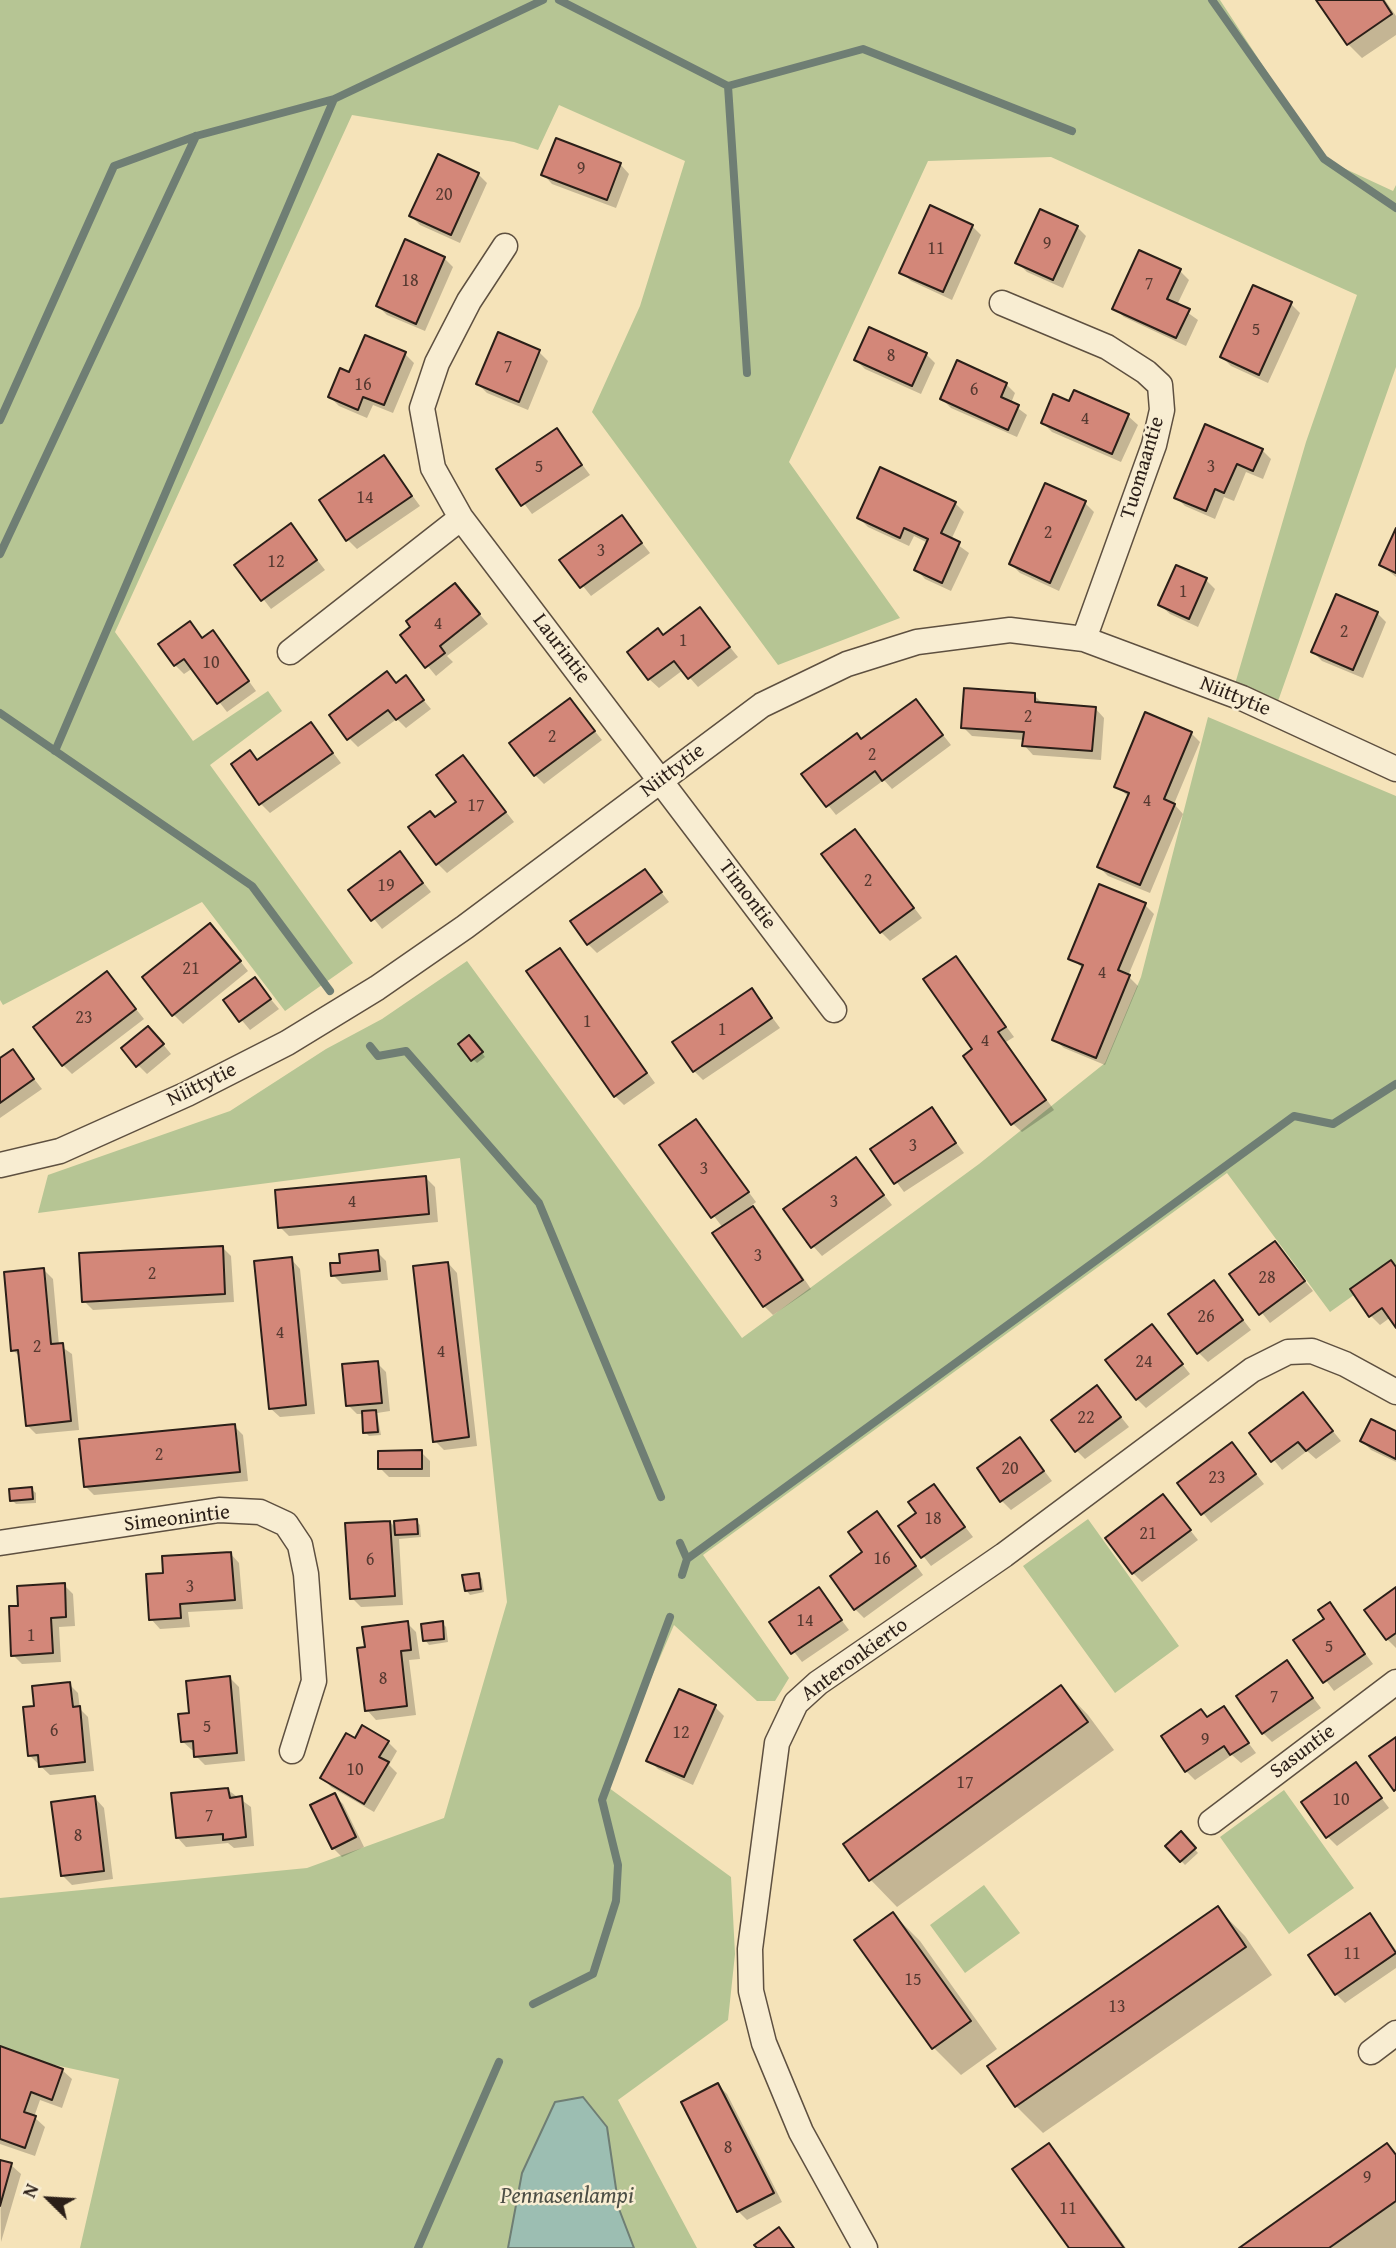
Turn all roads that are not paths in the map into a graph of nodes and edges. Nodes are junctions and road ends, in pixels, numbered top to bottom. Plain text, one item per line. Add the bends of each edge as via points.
1 (505, 246) dead end
2 (1002, 303) dead end
3 (461, 518) junction
4 (1084, 639) junction
5 (289, 652) dead end
6 (1396, 768) edge
7 (660, 781) junction
8 (834, 1010) dead end
9 (0, 1165) edge
10 (1396, 1392) edge
11 (0, 1543) edge
12 (1396, 1682) edge
13 (292, 1751) dead end
14 (1211, 1822) dead end
15 (1396, 2034) edge
16 (1371, 2052) dead end
17 (865, 2248) edge

1 - 3 street, Laurintie via 437,363 422,408 433,468
2 - 4 street, Tuomaantie via 1107,347 1160,386 1162,410 1154,445
3 - 5 street
3 - 7 street, Laurintie
4 - 6 street, Niittytie via 1242,698
4 - 7 street, Niittytie via 1010,630 917,642 847,664 762,705
7 - 8 street, Timontie
7 - 9 street, Niittytie via 465,927 287,1043 60,1151
10 - 17 street, Anteronkierto via 1312,1351 1288,1352 1252,1370 796,1703 777,1743 752,1928 751,1991 764,2043 801,2132
11 - 13 street, Simeonintie via 219,1510 260,1513 286,1524 300,1545 306,1574 314,1681
12 - 14 street, Sasuntie
15 - 16 street

